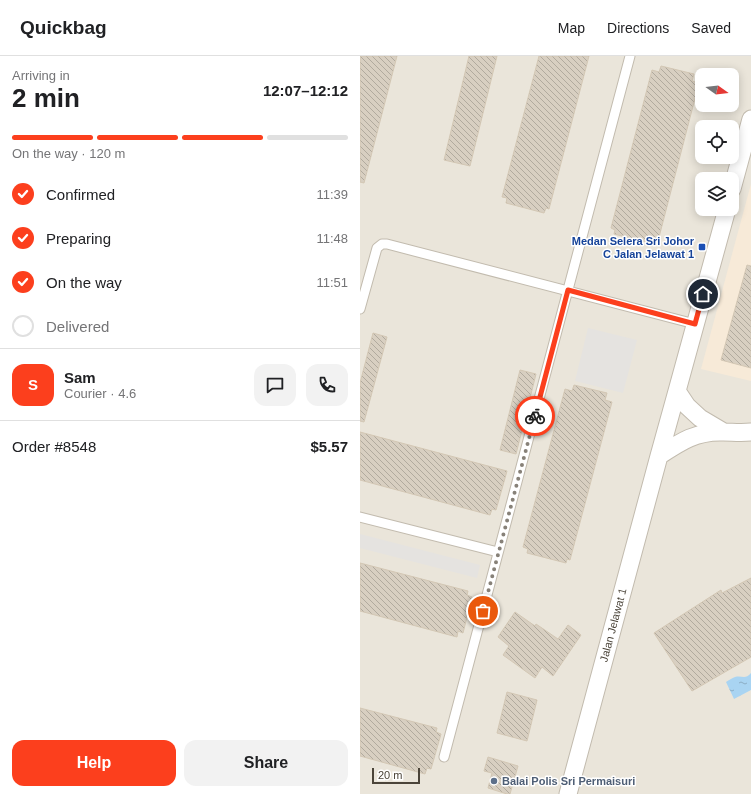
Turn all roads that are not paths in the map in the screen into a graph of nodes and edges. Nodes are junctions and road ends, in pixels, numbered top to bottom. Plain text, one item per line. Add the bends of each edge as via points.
1 (630, 56) edge
2 (751, 119) edge
3 (737, 172) edge
4 (724, 216) edge
5 (568, 290) junction
6 (360, 309) edge
7 (695, 324) junction
8 (677, 391) junction
9 (722, 432) junction
10 (751, 432) edge
11 (659, 456) junction
12 (360, 517) edge
13 (498, 552) junction
14 (444, 757) dead end
15 (568, 794) edge

1 - 5 lane
2 - 3 street
4 - 7 street, Jalan Jelawat 1
5 - 6 lane via 382,244 377,248
5 - 7 lane
5 - 13 lane
7 - 8 street, Jalan Jelawat 1
8 - 9 street via 687,406 700,418
8 - 11 street, Jalan Jelawat 1
9 - 10 street
9 - 11 street via 693,436
11 - 15 street, Jalan Jelawat 1
12 - 13 lane
13 - 14 lane

